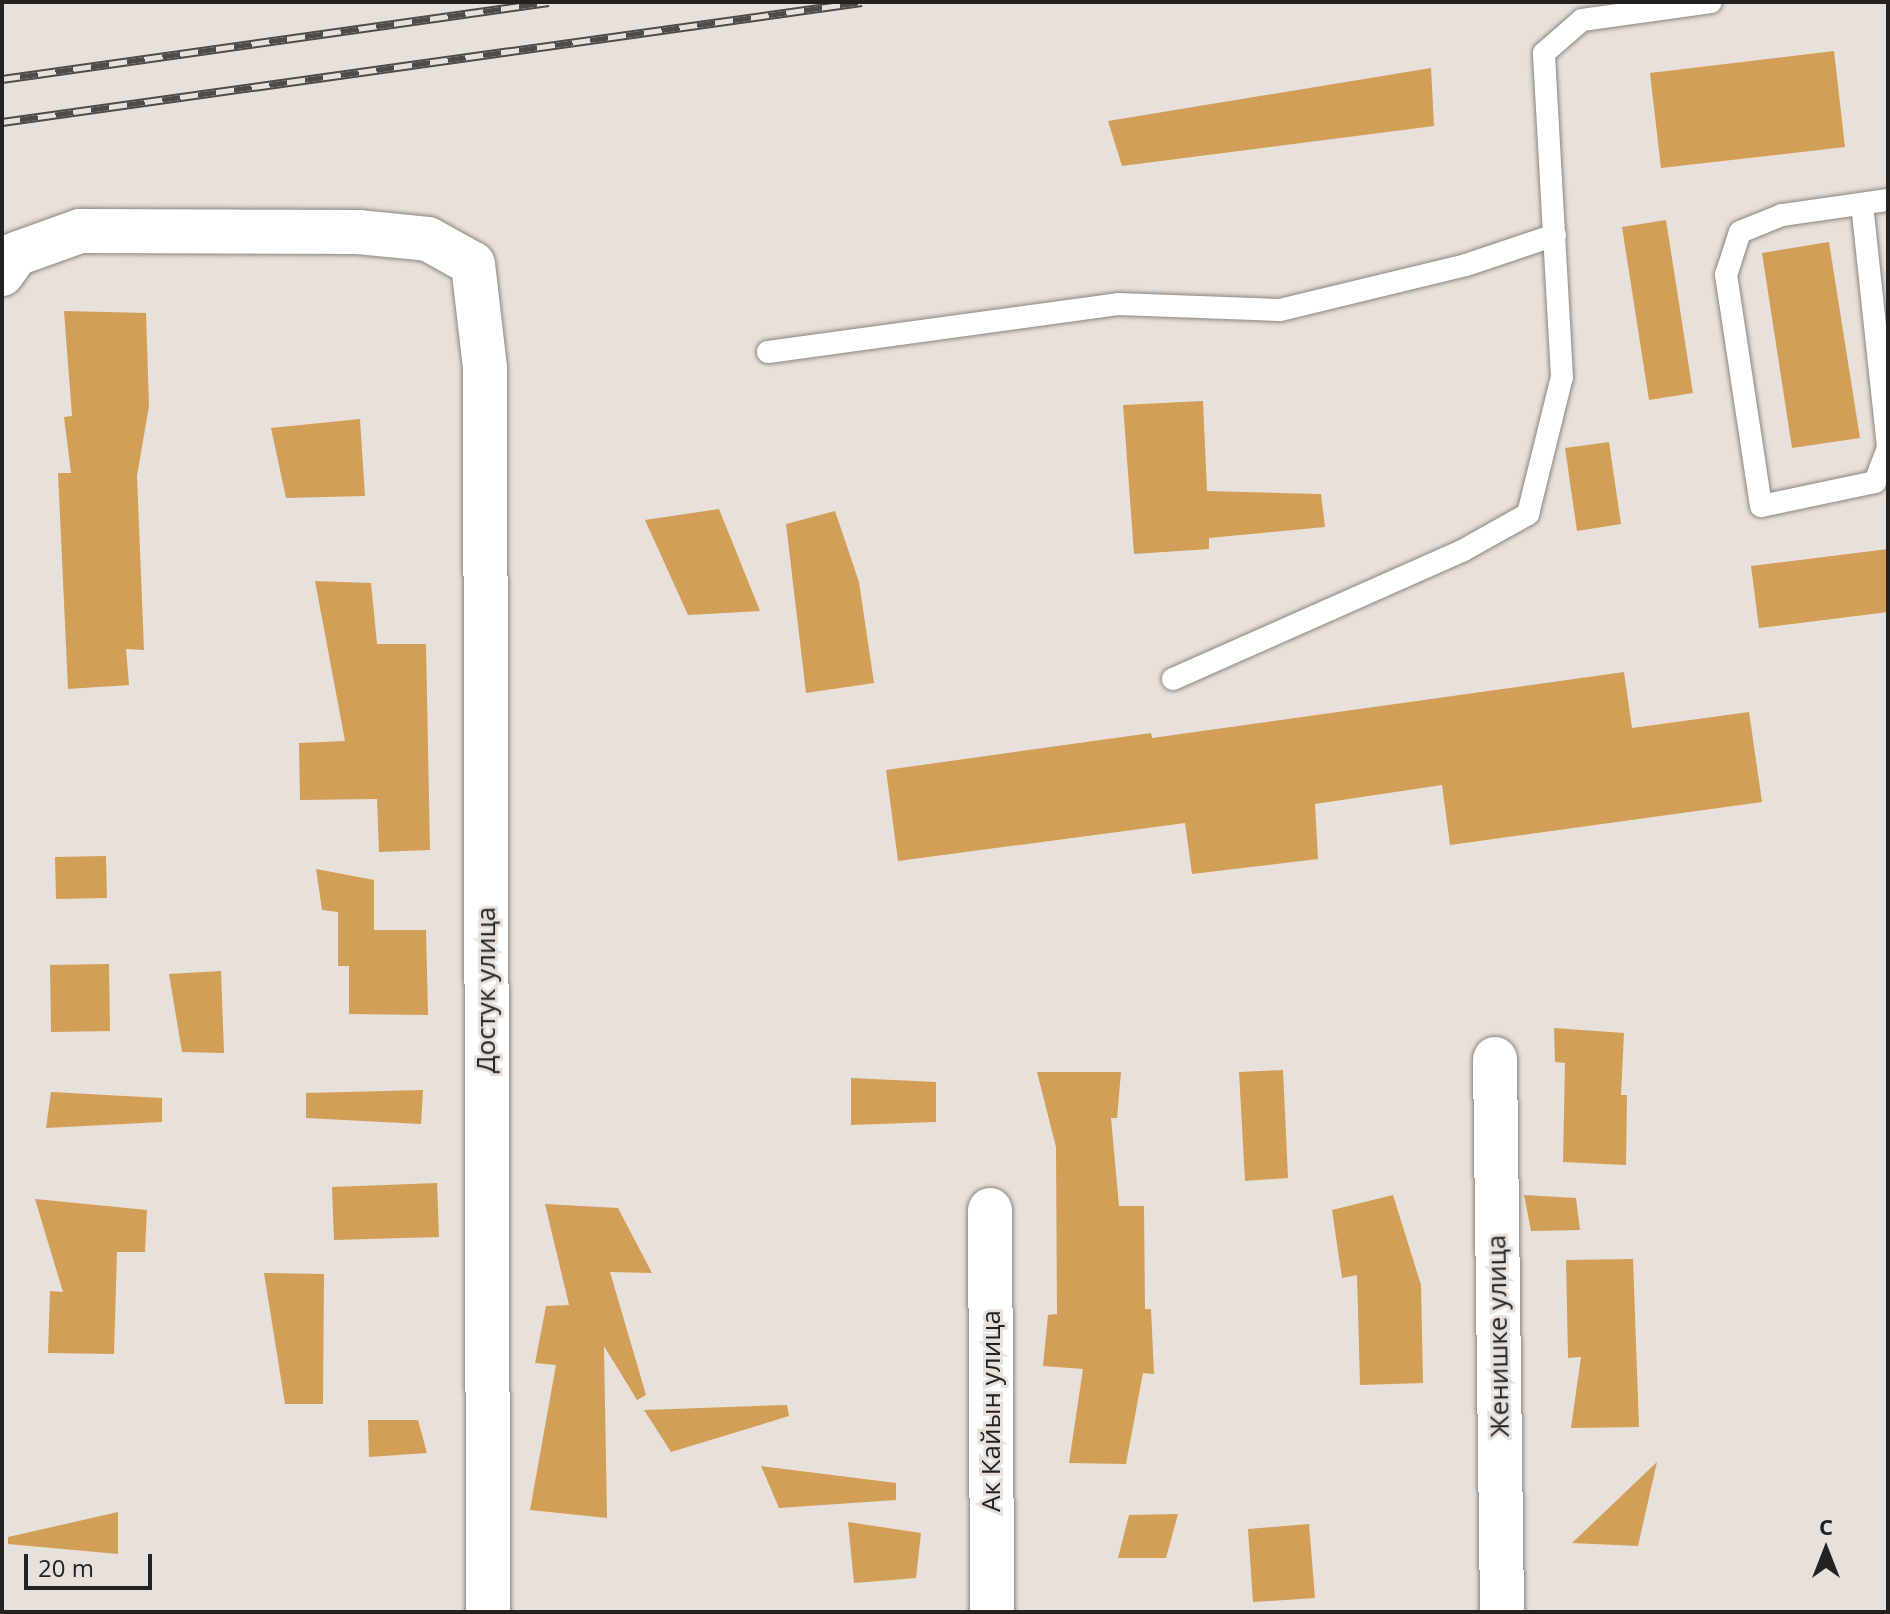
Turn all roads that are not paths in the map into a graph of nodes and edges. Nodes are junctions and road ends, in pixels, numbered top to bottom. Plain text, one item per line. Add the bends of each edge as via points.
1 (1711, 2) edge
2 (1888, 200) edge
3 (1862, 204) junction
4 (1555, 235) junction
5 (2, 274) edge
6 (768, 352) dead end
7 (1173, 679) dead end
8 (1495, 1059) dead end
9 (990, 1210) dead end
10 (488, 1612) edge
11 (992, 1612) edge
12 (1502, 1612) edge

1 - 4 lane via 1582,20 1544,53
2 - 3 lane
3 - 3 lane via 1888,448 1875,482 1761,506 1726,275 1740,232 1782,215
4 - 6 lane via 1466,265 1280,310 1118,304
4 - 7 lane via 1562,377 1528,514 1462,551
5 - 10 street, Достук улица via 16,254 80,231 358,232 428,239 473,264 485,367
8 - 12 street, Женишке улица
9 - 11 street, Ак Кайын улица

